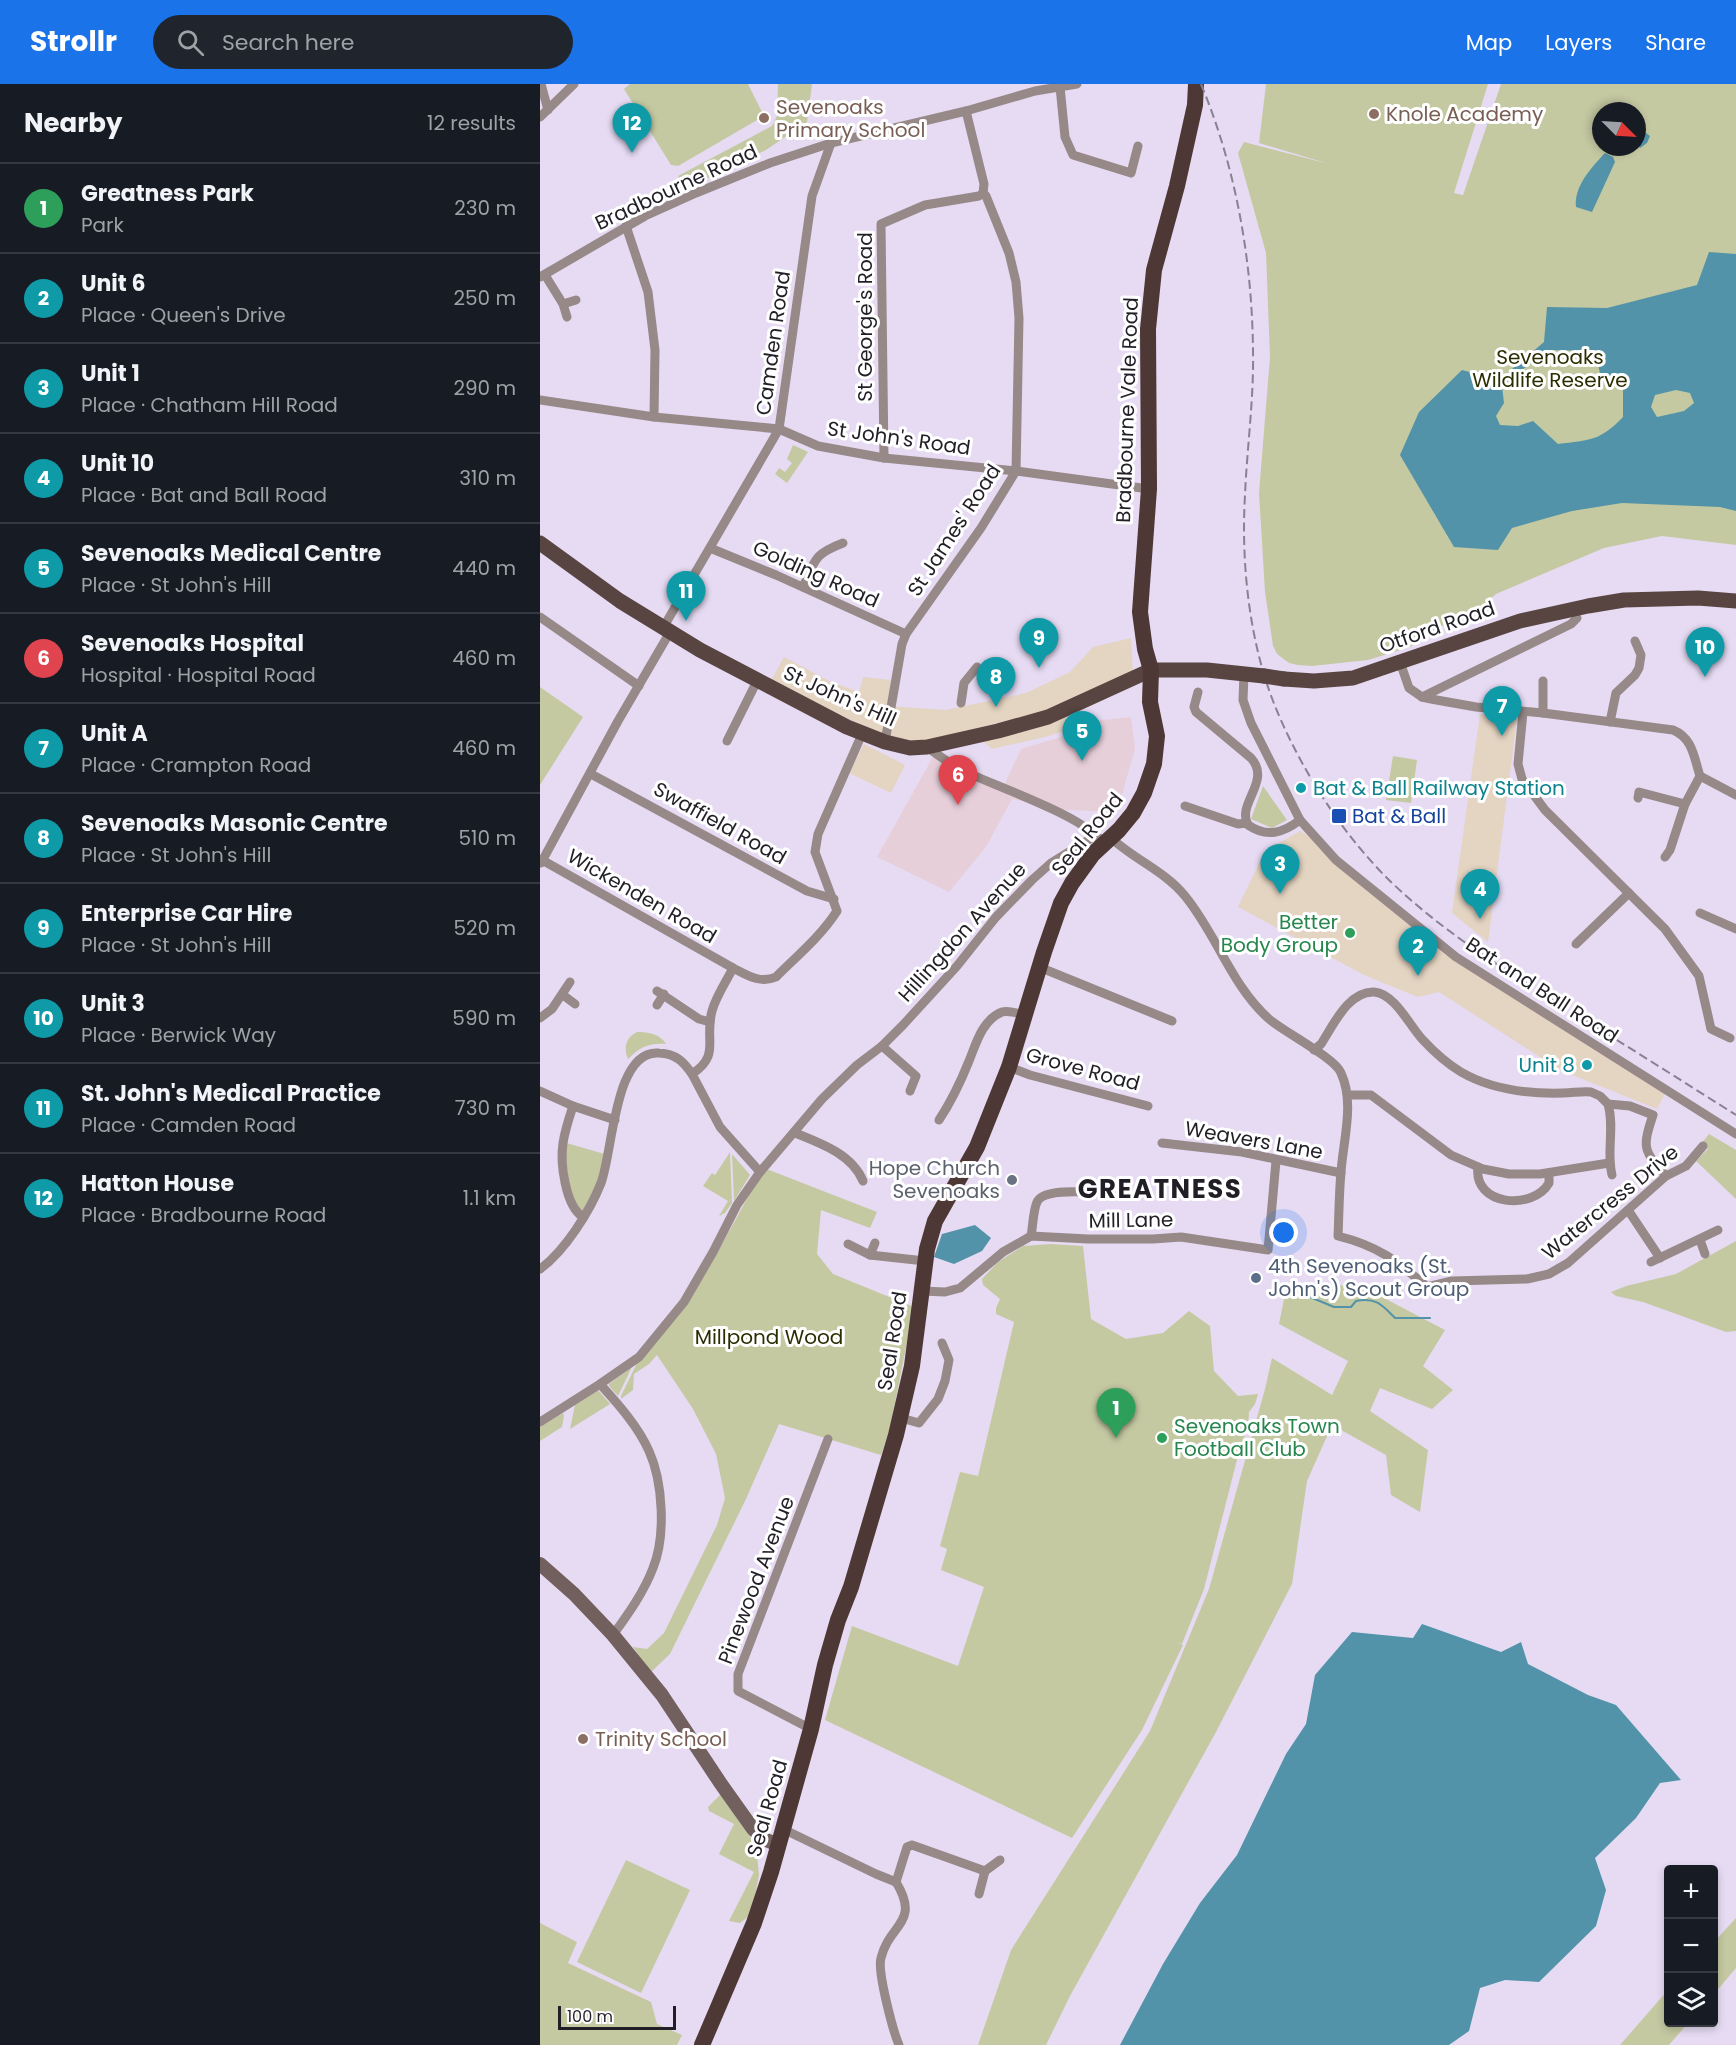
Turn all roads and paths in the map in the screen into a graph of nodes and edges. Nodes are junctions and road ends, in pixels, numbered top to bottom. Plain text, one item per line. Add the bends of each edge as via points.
1 (541, 84) edge
2 (574, 84) edge
3 (1077, 84) edge
4 (1196, 84) edge
5 (1060, 87) junction
6 (1032, 88) edge
7 (966, 111) junction
8 (544, 113) edge
9 (831, 143) junction
10 (1138, 146) dead end
11 (983, 193) junction
12 (626, 226) junction
13 (542, 276) edge
14 (576, 300) dead end
15 (563, 304) junction
16 (567, 317) dead end
17 (540, 400) edge
18 (654, 417) junction
19 (779, 429) junction
20 (884, 458) junction
21 (1016, 471) junction
22 (1149, 489) junction
23 (540, 543) edge
24 (843, 543) dead end
25 (710, 548) junction
26 (803, 587) junction
27 (1736, 601) edge
28 (540, 617) edge
29 (1577, 618) dead end
30 (666, 630) junction
31 (906, 634) junction
32 (1635, 641) dead end
33 (1400, 662) junction
34 (977, 667) dead end
35 (1151, 670) junction
36 (1244, 674) junction
37 (757, 681) junction
38 (1543, 681) dead end
39 (639, 686) junction
40 (1198, 692) dead end
41 (1422, 697) junction
42 (961, 703) dead end
43 (1523, 712) junction
44 (1543, 713) junction
45 (1610, 722) junction
46 (862, 734) junction
47 (726, 741) dead end
48 (885, 742) junction
49 (927, 747) junction
50 (591, 774) junction
51 (1700, 776) junction
52 (1736, 795) edge
53 (1638, 798) dead end
54 (1685, 804) junction
55 (1185, 806) dead end
56 (1300, 820) junction
57 (1247, 823) junction
58 (1103, 839) junction
59 (1665, 857) dead end
60 (541, 862) edge
61 (1629, 893) junction
62 (834, 899) junction
63 (1700, 913) dead end
64 (1736, 929) edge
65 (1576, 944) dead end
66 (1039, 967) junction
67 (733, 968) junction
68 (570, 982) dead end
69 (563, 995) junction
70 (575, 1004) dead end
71 (657, 1005) dead end
72 (1024, 1015) junction
73 (540, 1018) edge
74 (1172, 1021) dead end
75 (710, 1022) junction
76 (1730, 1038) dead end
77 (882, 1047) junction
78 (1314, 1050) junction
79 (1009, 1067) junction
80 (692, 1074) junction
81 (540, 1091) edge
82 (910, 1091) dead end
83 (1348, 1095) junction
84 (1608, 1104) junction
85 (573, 1106) junction
86 (1148, 1106) dead end
87 (943, 1118) dead end
88 (615, 1120) junction
89 (795, 1133) junction
90 (1736, 1134) edge
91 (1162, 1143) dead end
92 (1703, 1146) dead end
93 (1276, 1161) junction
94 (1609, 1163) junction
95 (1478, 1167) junction
96 (760, 1172) junction
97 (1341, 1173) junction
98 (1549, 1173) junction
99 (1612, 1175) dead end
100 (1666, 1176) junction
101 (863, 1181) dead end
102 (1072, 1181) dead end
103 (1072, 1192) junction
104 (1089, 1192) dead end
105 (1628, 1210) junction
106 (583, 1217) junction
107 (1718, 1230) dead end
108 (1031, 1236) junction
109 (1700, 1240) junction
110 (875, 1243) dead end
111 (848, 1244) dead end
112 (1705, 1254) dead end
113 (870, 1255) junction
114 (925, 1261) junction
115 (540, 1269) edge
116 (922, 1291) junction
117 (942, 1343) dead end
118 (600, 1384) junction
119 (901, 1418) junction
120 (540, 1422) edge
121 (828, 1439) dead end
122 (540, 1564) edge
123 (613, 1635) junction
124 (811, 1729) junction
125 (780, 1837) junction
126 (1000, 1860) dead end
127 (985, 1871) junction
128 (896, 1882) junction
129 (979, 1894) dead end
130 (890, 2012) junction
131 (879, 2015) dead end
132 (702, 2045) edge
133 (899, 2045) edge

1 - 8 street
2 - 8 street
3 - 5 street, Bradbourne Road
4 - 22 highway, Bradbourne Vale Road via 1177,186 1154,270 1147,356
5 - 6 street, Bradbourne Road
5 - 10 street via 1065,137 1073,155 1131,173
6 - 7 street, Bradbourne Road
7 - 9 street, Bradbourne Road
7 - 11 street
9 - 12 street, Bradbourne Road via 770,163
9 - 19 street, Camden Road via 812,196
11 - 20 street, St George's Road via 925,205 881,224
11 - 21 street, St James' Road via 1016,282
12 - 13 street, Bradbourne Road
12 - 18 street via 648,292 655,350
13 - 15 street
14 - 15 street
15 - 16 street
17 - 18 street, St John's Road
18 - 19 street, St John's Road
19 - 20 street, St John's Road via 818,446
19 - 25 street, Camden Road
20 - 21 street, St John's Road
21 - 22 street, St John's Road
21 - 31 street, St James' Road
22 - 35 highway, Bradbourne Vale Road via 1140,612
23 - 30 main road, St John's Hill
24 - 26 street via 816,558
25 - 26 street, Golding Road
25 - 30 street, Camden Road
26 - 31 street, Golding Road
27 - 33 main road, Otford Road via 1624,600 1588,606 1520,621
28 - 39 street
29 - 41 street
30 - 37 main road, St John's Hill
30 - 39 street, Wickenden Road
31 - 48 street, St James' Road
32 - 45 street via 1646,654 1635,675 1616,693
33 - 36 main road, Otford Road, bridge via 1353,678 1314,681
33 - 41 street via 1409,688
34 - 42 street via 964,683
35 - 36 main road, Otford Road
35 - 49 main road, St John's Hill via 1048,717
35 - 58 highway, Seal Road via 1150,702 1157,736 1154,764 1136,810
36 - 56 street, Bat and Ball Road via 1243,700 1251,723
37 - 46 main road, St John's Hill
37 - 47 street
38 - 44 street
39 - 50 street, Wickenden Road
40 - 57 street via 1196,711 1257,767 1245,815
41 - 43 street
43 - 44 street
43 - 61 street via 1518,764 1522,779 1545,810
44 - 45 street
45 - 51 street via 1680,733 1690,743
46 - 48 main road, St John's Hill
46 - 62 street via 818,834 815,852
48 - 49 main road, St John's Hill via 910,748
49 - 58 street via 960,769 1014,792
50 - 60 street, Wickenden Road
50 - 62 street, Swaffield Road via 807,891
51 - 52 street
51 - 54 street
53 - 54 street via 1639,792
54 - 59 street
55 - 57 street via 1238,824
56 - 57 street via 1271,834
56 - 90 street, Bat and Ball Road via 1336,860 1456,957
58 - 66 highway, Seal Road via 1066,893
58 - 77 street, Hillingdon Avenue via 1051,863 1032,880
58 - 78 street via 1142,859 1185,896 1252,1001
60 - 67 street, Wickenden Road
61 - 65 street
61 - 76 street via 1665,929 1699,976 1711,1029
62 - 67 street, Wickenden Road via 837,911 831,920 776,977 762,980
63 - 64 street
66 - 72 highway, Seal Road
66 - 74 street
67 - 75 street via 714,1004
68 - 69 street
69 - 70 street
69 - 73 street
71 - 75 street via 661,993 699,1019
72 - 79 highway, Seal Road
72 - 87 street via 1004,1011 988,1023 977,1038
75 - 80 street via 709,1057
77 - 82 street via 916,1076
77 - 89 street, Hillingdon Avenue via 856,1065
78 - 83 street via 1341,1071
78 - 84 street via 1351,1001 1363,993 1375,992 1396,1005 1444,1062 1462,1073 1486,1084 1524,1093 1591,1092
79 - 86 street, Grove Road
79 - 114 highway, Seal Road via 977,1147 935,1221
80 - 88 street via 679,1058 668,1053 641,1057 628,1072
80 - 96 street via 720,1127
81 - 85 street
83 - 95 street via 1371,1095 1451,1155
83 - 97 street
84 - 94 street via 1612,1125
84 - 100 street via 1630,1106 1653,1115 1645,1141 1649,1158
85 - 88 street
85 - 106 street via 563,1142 563,1169 573,1207
88 - 106 street via 602,1181
89 - 96 street, Hillingdon Avenue
89 - 101 street via 849,1160
91 - 93 street, Weavers Lane via 1221,1149
92 - 100 street, Watercress Drive via 1686,1166
93 - 97 street, Weavers Lane
93 - 108 street, Mill Lane via 1268,1250 1181,1237
94 - 98 street
94 - 99 street
95 - 98 street via 1509,1174
95 - 98 street via 1483,1189 1508,1201 1522,1201 1542,1193 1550,1183
96 - 118 street, Hillingdon Avenue via 737,1205 684,1302 639,1357
97 - 105 street, Watercress Drive via 1338,1236 1374,1247 1427,1287 1452,1281 1527,1280 1549,1274 1568,1263
100 - 105 street, Watercress Drive
102 - 103 street
103 - 104 street
103 - 108 street via 1041,1197
105 - 109 street via 1656,1260
106 - 115 street via 558,1252
107 - 109 street
108 - 116 street via 1002,1252 960,1288
109 - 112 street
110 - 113 street
111 - 113 street
113 - 114 street
114 - 116 highway, Seal Road
116 - 119 highway, Seal Road
117 - 119 street via 949,1360 938,1399 919,1423
118 - 120 street, Hillingdon Avenue
118 - 123 street via 650,1452 661,1511 660,1543 653,1569
119 - 124 highway, Seal Road via 838,1620
121 - 124 street, Pinewood Avenue via 738,1674 738,1691
122 - 123 main road
123 - 125 main road via 662,1695 753,1829 764,1839
124 - 125 highway, Seal Road
125 - 128 street
125 - 132 highway, Seal Road via 754,1923
126 - 127 street
127 - 128 street via 912,1845 902,1858
127 - 129 street
128 - 130 street via 904,1894 906,1911 880,1958 879,1974
130 - 131 street
130 - 133 street

